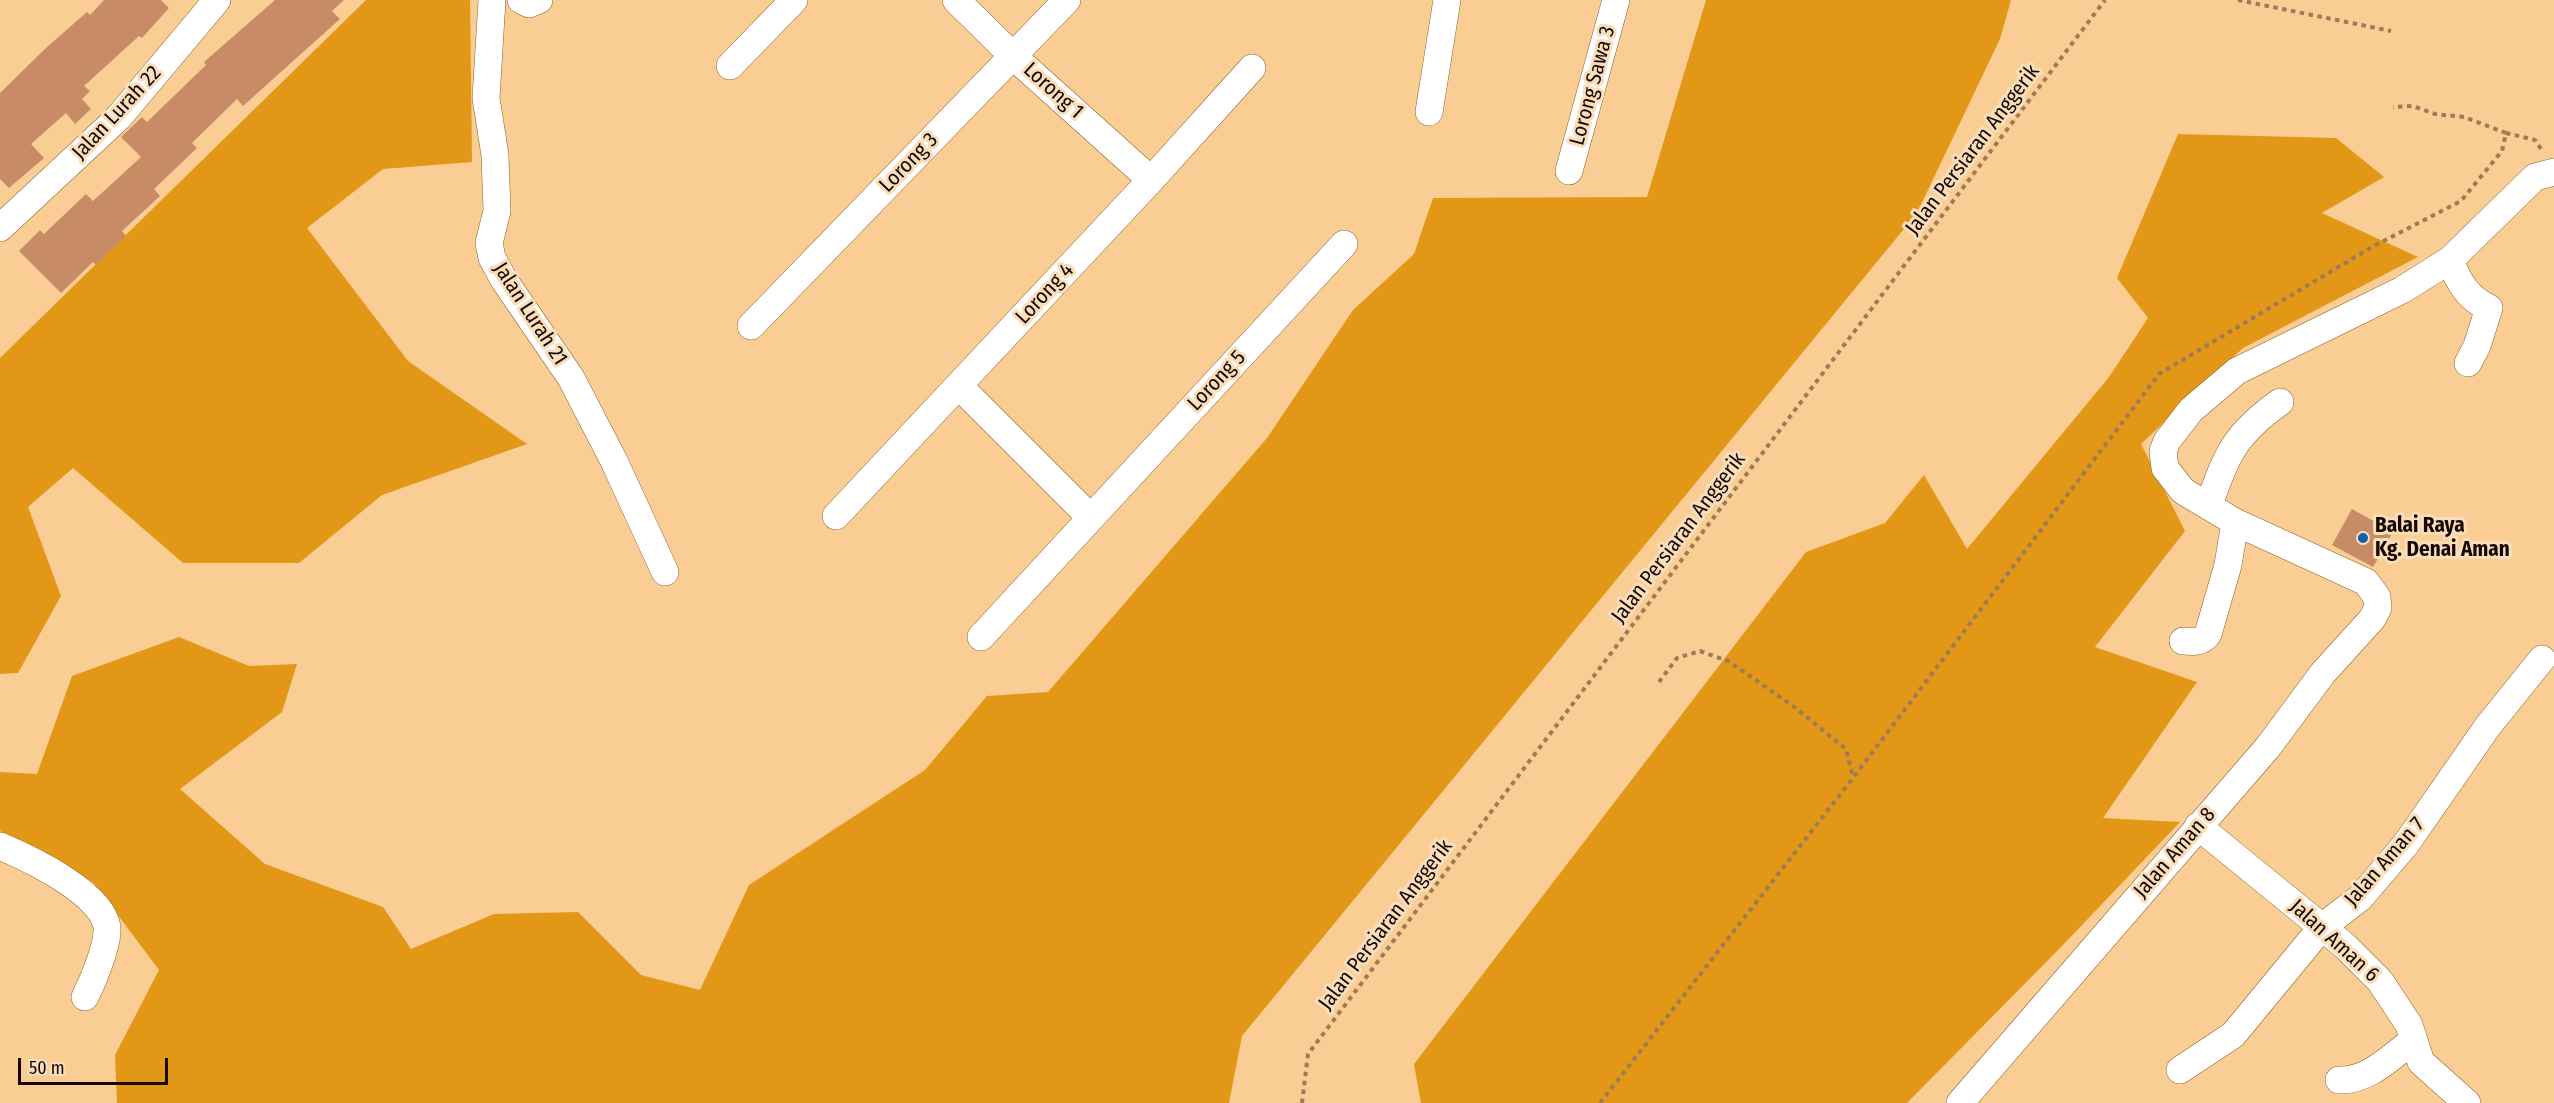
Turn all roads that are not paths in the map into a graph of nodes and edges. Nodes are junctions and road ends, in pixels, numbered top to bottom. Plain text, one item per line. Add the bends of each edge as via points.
1 (217, 0) edge
2 (492, 0) edge
3 (522, 0) edge
4 (539, 0) edge
5 (794, 0) edge
6 (956, 0) edge
7 (1067, 0) edge
8 (1447, 0) edge
9 (1616, 0) edge
10 (1013, 56) junction
11 (730, 66) dead end
12 (1252, 68) dead end
13 (1429, 112) dead end
14 (2549, 164) edge
15 (1569, 171) dead end
16 (1151, 180) junction
17 (5, 224) edge
18 (1344, 244) dead end
19 (2450, 260) junction
20 (751, 326) dead end
21 (2468, 363) dead end
22 (959, 386) junction
23 (2280, 402) dead end
24 (2209, 505) junction
25 (836, 516) dead end
26 (1091, 518) junction
27 (2235, 522) junction
28 (665, 572) dead end
29 (981, 638) dead end
30 (2183, 641) dead end
31 (2542, 659) dead end
32 (2198, 826) junction
33 (0, 846) edge
34 (2322, 927) junction
35 (85, 998) dead end
36 (2414, 1040) junction
37 (2180, 1070) dead end
38 (2339, 1080) dead end
39 (1960, 1103) edge
40 (2467, 1103) edge

1 - 17 street, Jalan Lurah 22 via 119,117
2 - 28 street, Jalan Lurah 21 via 486,98 495,155 496,211 489,243 492,258 571,378
3 - 4 street via 530,4
5 - 11 street
6 - 10 street, Lorong 1
7 - 10 street, Lorong 3
8 - 13 street
9 - 15 street, Lorong Sawa 3
10 - 16 street, Lorong 1
10 - 20 street, Lorong 3
12 - 16 street, Lorong 4
14 - 19 street
16 - 22 street, Lorong 4
18 - 26 street, Lorong 5
19 - 21 street via 2469,295 2488,308
19 - 24 street via 2402,290 2237,371 2191,410 2167,441 2163,459 2171,478 2183,491
22 - 25 street, Lorong 4
22 - 26 street
23 - 24 street via 2252,423 2225,458
24 - 27 street
26 - 29 street, Lorong 5
27 - 30 street via 2228,565 2208,634 2197,642
27 - 32 street, Jalan Aman 8 via 2366,582 2377,597 2378,608 2268,747
31 - 34 street, Jalan Aman 7 via 2488,726 2406,844 2360,898
32 - 34 street, Jalan Aman 6
32 - 39 street, Jalan Aman 8
33 - 35 street via 77,888 104,918 107,931
34 - 36 street, Jalan Aman 6 via 2380,981 2409,1025
34 - 37 street, Jalan Aman 7 via 2233,1035
36 - 38 street via 2364,1077
36 - 40 street, Jalan Aman 6 via 2421,1062

